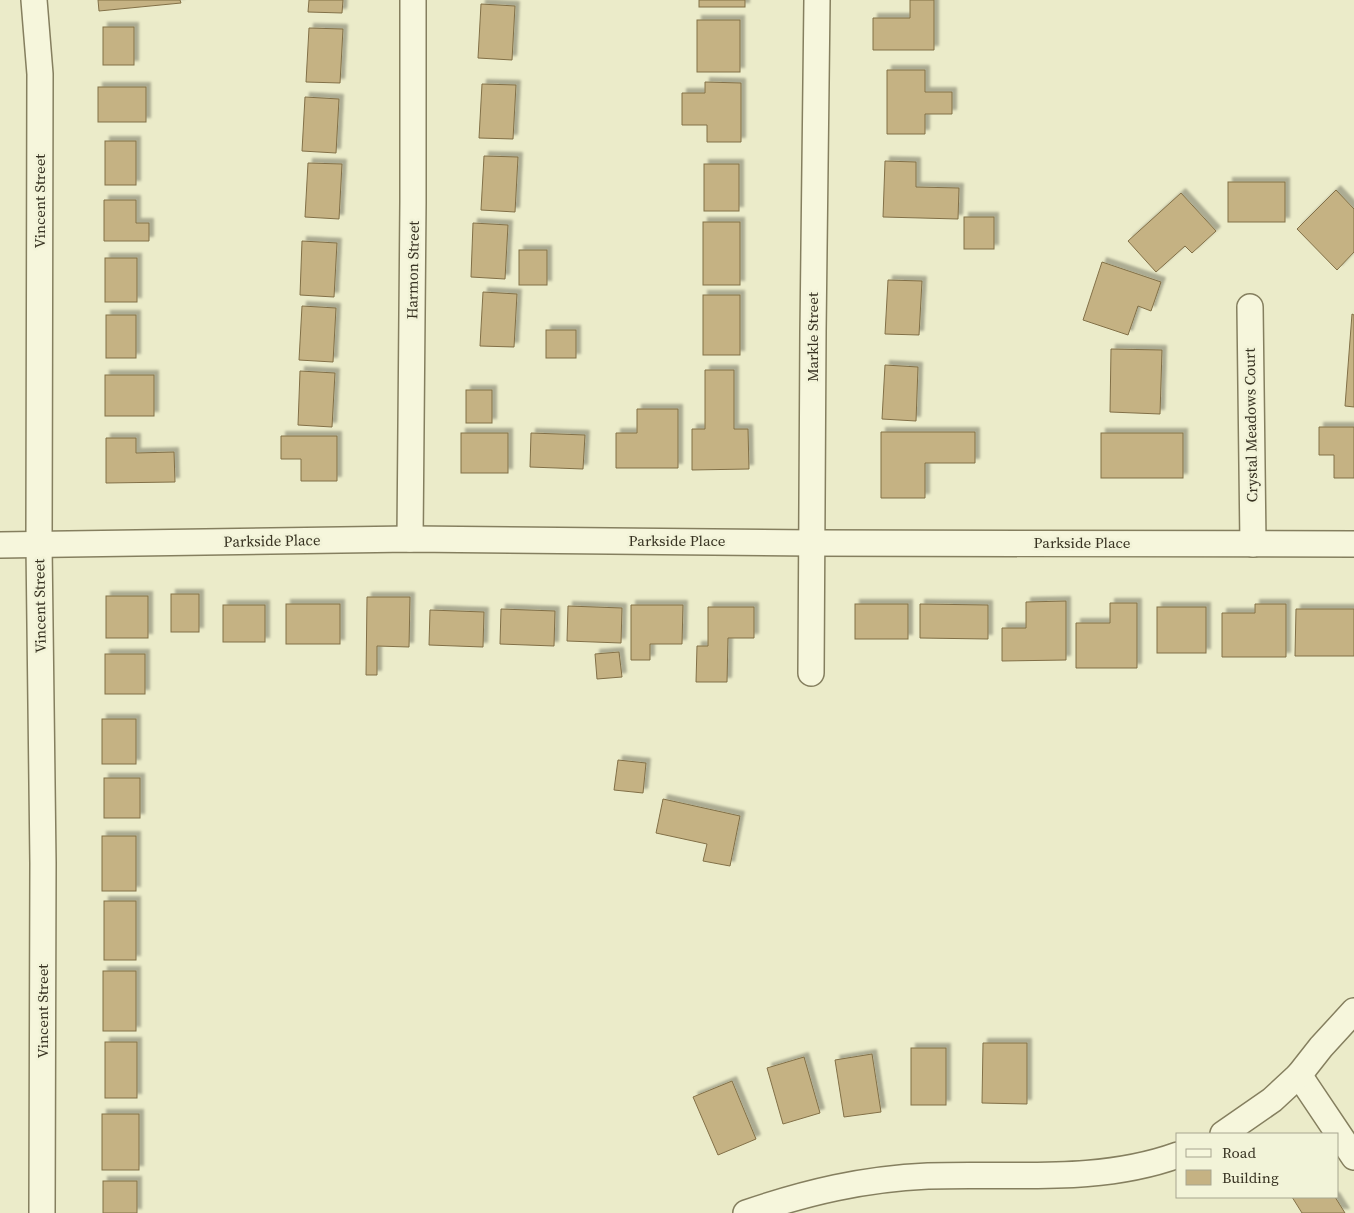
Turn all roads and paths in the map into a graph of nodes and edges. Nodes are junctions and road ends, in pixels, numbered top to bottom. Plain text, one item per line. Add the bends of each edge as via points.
1 (34, 0) edge
2 (413, 0) edge
3 (817, 0) edge
4 (1250, 307) dead end
5 (410, 539) junction
6 (813, 543) junction
7 (1253, 544) junction
8 (1354, 544) edge
9 (0, 545) edge
10 (39, 545) junction
11 (811, 673) dead end
12 (1354, 1011) edge
13 (1299, 1075) junction
14 (1224, 1133) edge
15 (1338, 1133) edge
16 (1339, 1135) edge
17 (1176, 1156) edge
18 (1354, 1157) edge
19 (42, 1213) edge
20 (746, 1213) edge

1 - 10 street, Vincent Street via 40,74
2 - 5 street, Harmon Street
3 - 6 street, Markle Street via 812,332
4 - 7 street, Crystal Meadows Court
5 - 6 street, Parkside Place
5 - 10 street, Parkside Place
6 - 7 street, Parkside Place
6 - 11 street, Markle Street
7 - 8 street, Parkside Place
9 - 10 street, Parkside Place
10 - 19 street, Vincent Street via 43,863
12 - 13 street
13 - 14 street via 1272,1100
13 - 15 street
16 - 18 street
17 - 20 street via 1148,1164 1090,1173 874,1180 805,1194

